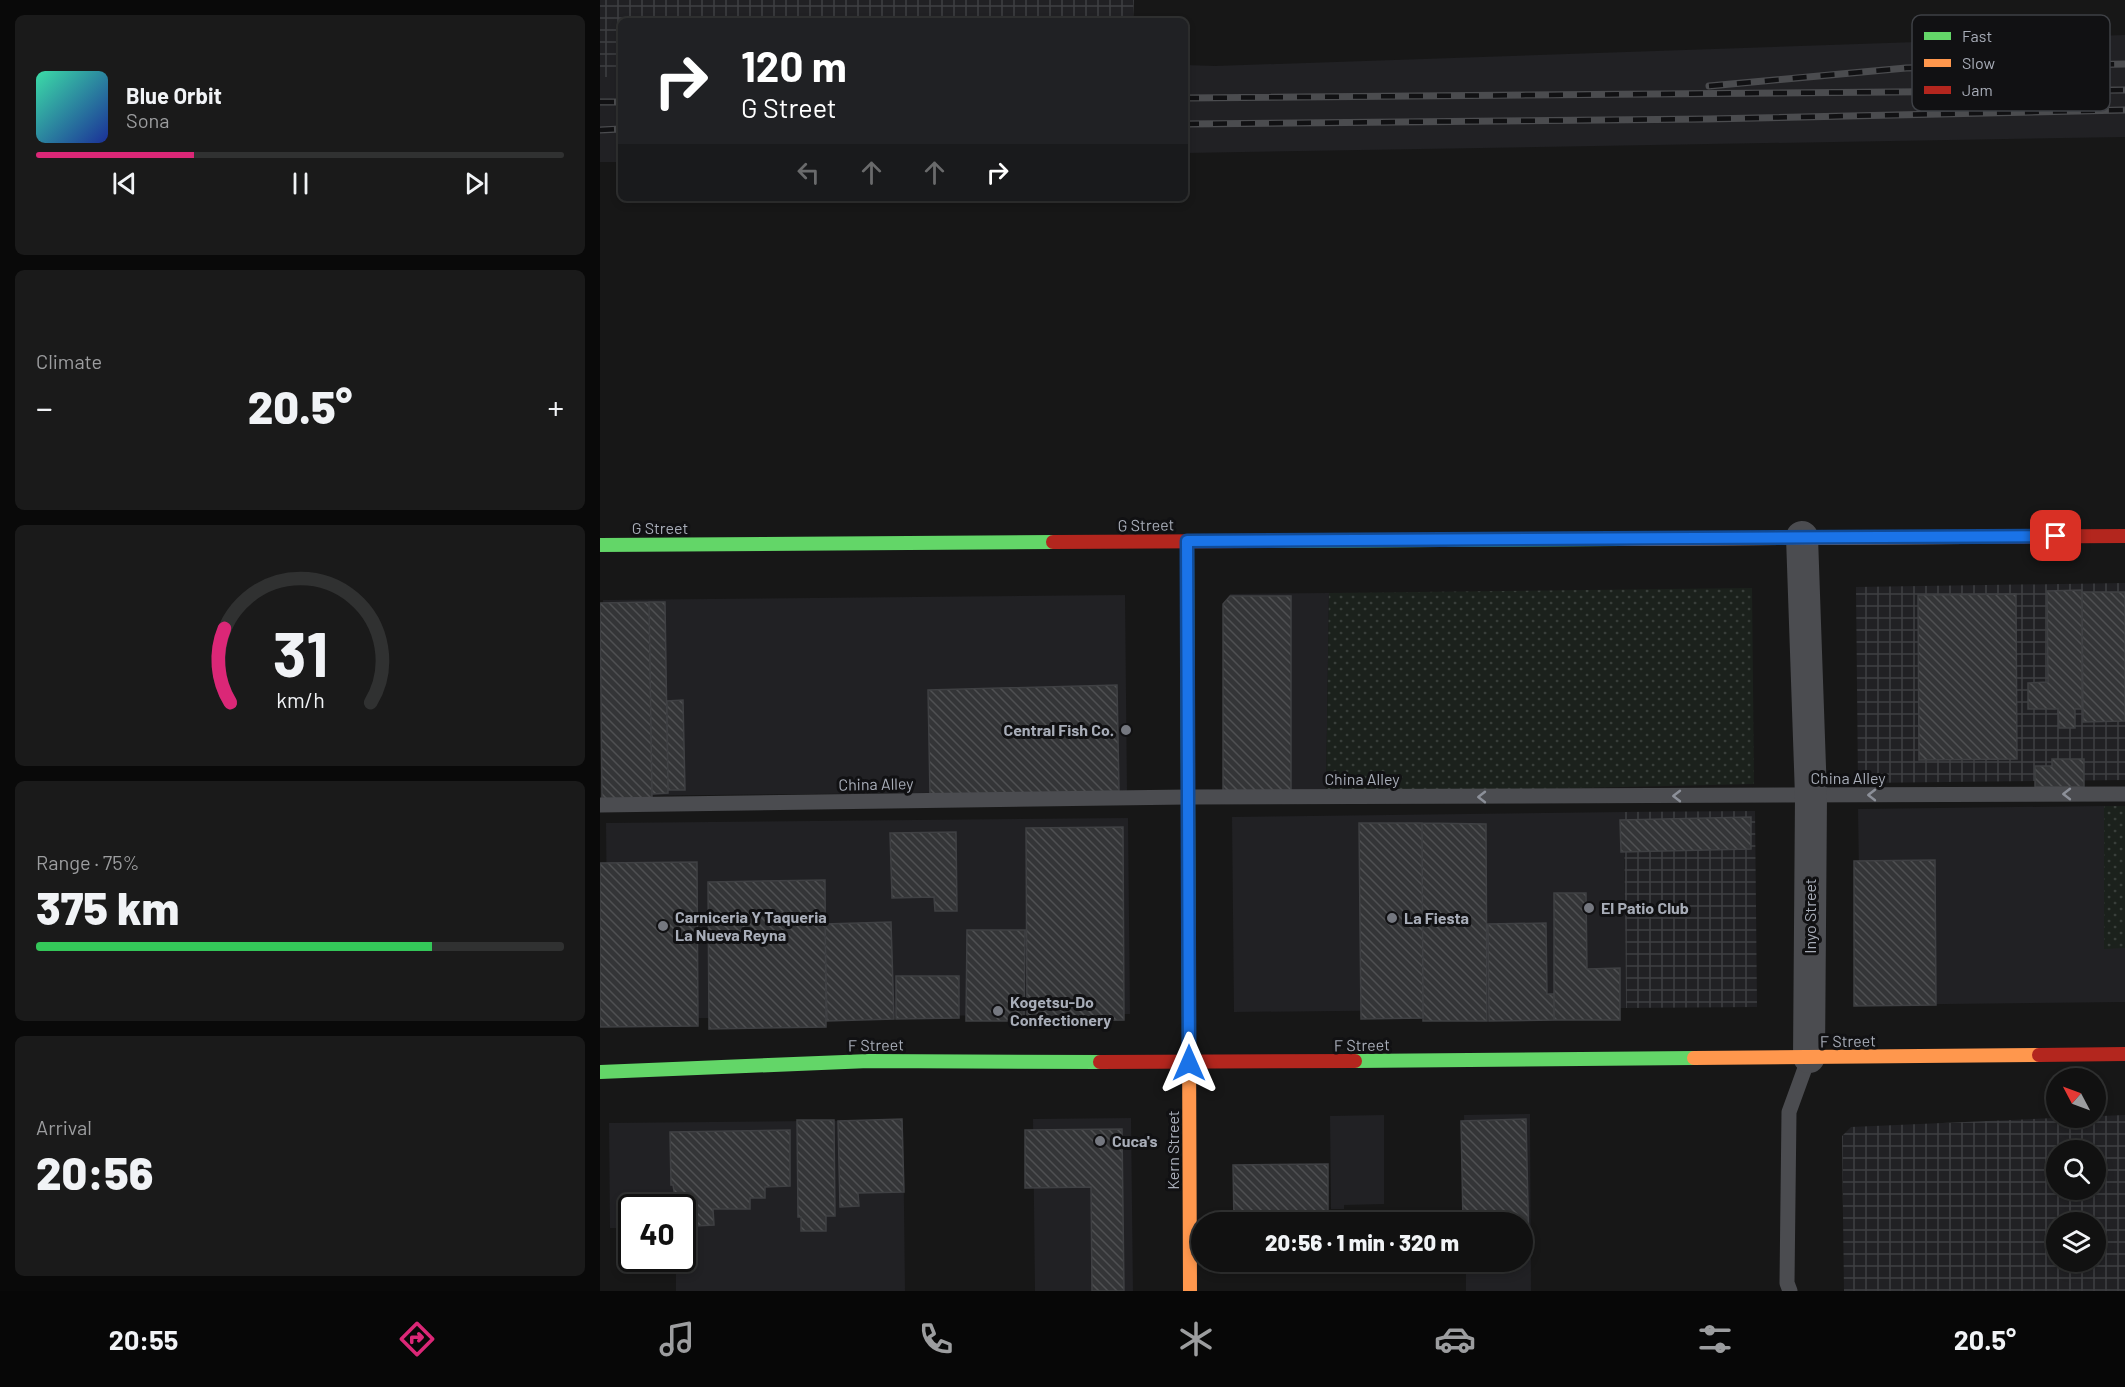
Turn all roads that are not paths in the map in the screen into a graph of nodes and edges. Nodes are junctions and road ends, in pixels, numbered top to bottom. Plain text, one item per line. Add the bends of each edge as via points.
1 (2125, 536) edge
2 (1802, 537) junction
3 (1187, 541) junction
4 (605, 545) edge
5 (2125, 794) edge
6 (1811, 796) junction
7 (1188, 797) junction
8 (600, 805) edge
9 (2125, 1054) edge
10 (1809, 1058) junction
11 (1189, 1063) junction
12 (600, 1072) edge
13 (1190, 1291) edge
14 (1790, 1291) edge

1 - 2 street, G Street
2 - 3 street, G Street
2 - 6 street, Inyo Street
3 - 4 street, G Street
3 - 7 street, Kern Street
5 -> 6 lane, China Alley
6 -> 7 lane, China Alley
6 - 10 street, Inyo Street
7 - 8 lane, China Alley
7 - 11 street, Kern Street
9 - 10 street, F Street
10 - 11 street, F Street
10 - 14 lane, Inyo Street via 1789,1112
11 - 12 street, F Street via 869,1061
11 - 13 street, Kern Street

